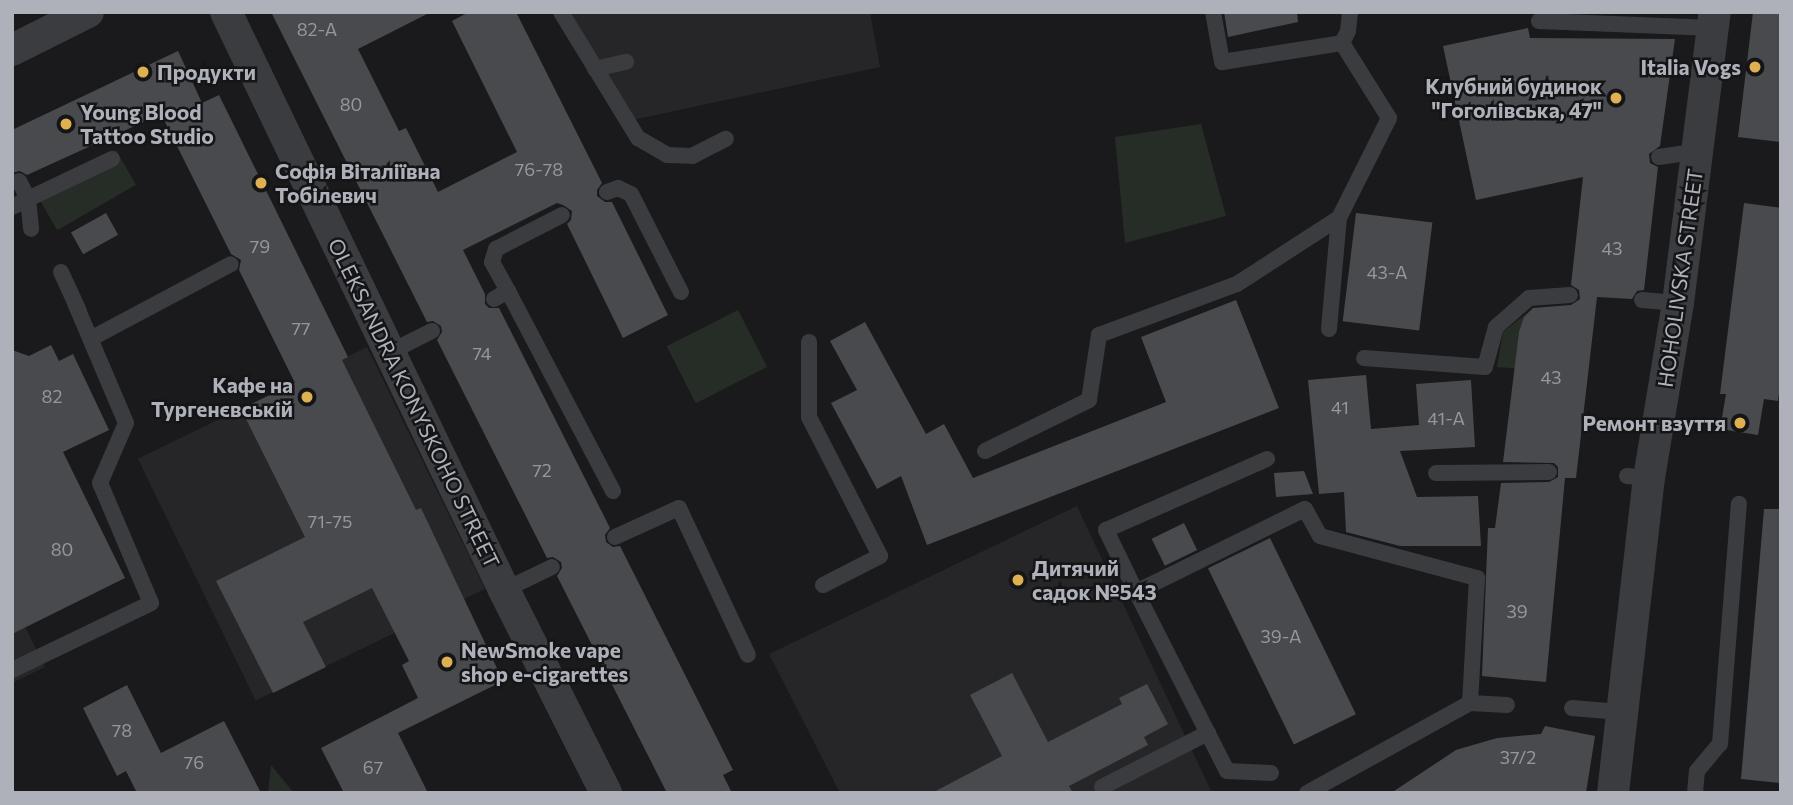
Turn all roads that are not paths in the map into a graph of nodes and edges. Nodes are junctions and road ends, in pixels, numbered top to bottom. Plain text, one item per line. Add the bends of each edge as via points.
1 (88, 12) edge
2 (226, 12) edge
3 (561, 12) edge
4 (1213, 12) edge
5 (1350, 12) edge
6 (1714, 20) edge
7 (1539, 21) dead end
8 (1342, 43) junction
9 (12, 50) edge
10 (626, 62) dead end
11 (595, 69) junction
12 (726, 139) dead end
13 (1699, 151) junction
14 (1659, 157) dead end
15 (112, 159) dead end
16 (19, 181) dead end
17 (607, 192) dead end
18 (28, 199) junction
19 (12, 207) edge
20 (562, 215) dead end
21 (1339, 218) junction
22 (31, 229) dead end
23 (230, 264) dead end
24 (61, 272) dead end
25 (681, 292) dead end
26 (1570, 295) dead end
27 (1643, 300) dead end
28 (1678, 303) junction
29 (1329, 329) dead end
30 (432, 331) dead end
31 (92, 338) junction
32 (809, 342) dead end
33 (390, 352) junction
34 (1364, 358) dead end
35 (985, 452) dead end
36 (1267, 459) dead end
37 (1549, 472) dead end
38 (1436, 473) dead end
39 (613, 491) dead end
40 (1739, 504) dead end
41 (615, 537) dead end
42 (552, 567) dead end
43 (823, 585) dead end
44 (504, 590) junction
45 (1136, 592) junction
46 (748, 654) dead end
47 (12, 670) edge
48 (1470, 703) junction
49 (1507, 705) dead end
50 (1572, 708) dead end
51 (1620, 712) junction
52 (1208, 733) junction
53 (1271, 773) dead end
54 (1102, 787) dead end
55 (606, 793) edge
56 (1307, 793) edge
57 (1614, 793) edge
58 (1695, 793) edge

1 - 9 street
2 - 33 street, OLEKSANDRA KONYSKOHO STREET
3 - 11 lane
4 - 8 lane via 1222,62
5 - 8 lane via 1349,31
6 - 7 lane
6 - 13 street, HOHOLIVSKA STREET
8 - 21 lane via 1389,118
10 - 11 lane
11 - 12 lane via 638,138 667,155 692,156
13 - 14 lane
13 - 28 street, HOHOLIVSKA STREET
15 - 18 lane
16 - 18 lane
17 - 25 lane via 618,188 631,194
18 - 19 lane
18 - 22 lane
20 - 39 lane via 496,249 492,262 501,295
21 - 29 lane
21 - 35 lane via 1237,284 1099,335 1089,400
23 - 31 lane
24 - 31 lane
26 - 34 lane via 1529,298 1496,327 1485,367
27 - 28 lane
28 - 51 street, HOHOLIVSKA STREET via 1638,477
30 - 33 lane
31 - 47 lane via 127,423 100,483 151,603
32 - 43 lane via 808,416 880,556
33 - 44 street, OLEKSANDRA KONYSKOHO STREET
36 - 45 lane via 1106,530
37 - 38 lane
40 - 58 lane via 1720,744 1697,771
41 - 46 lane via 679,508
42 - 44 lane
44 - 55 street, OLEKSANDRA KONYSKOHO STREET
45 - 48 lane via 1305,509 1320,536 1477,578
45 - 52 lane
48 - 49 lane
48 - 56 lane
50 - 51 lane
51 - 57 street, HOHOLIVSKA STREET
52 - 53 lane via 1227,771
52 - 54 lane

